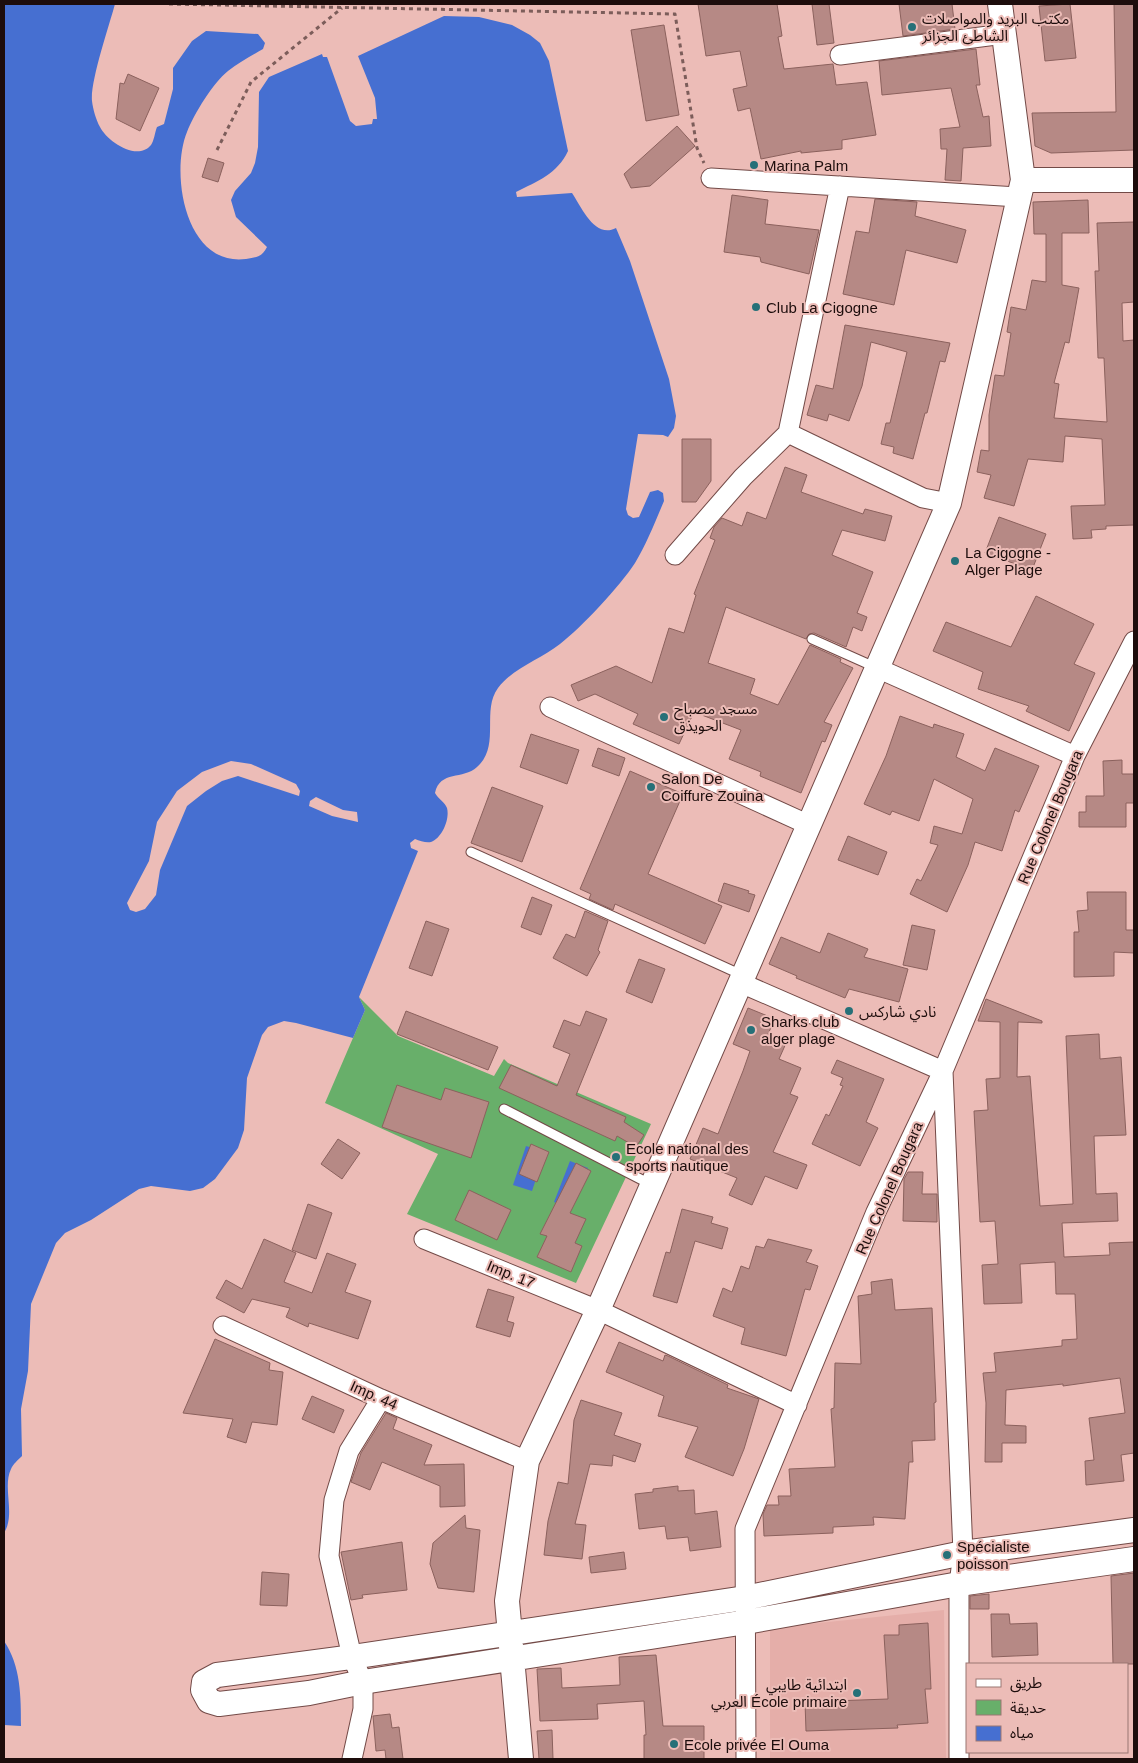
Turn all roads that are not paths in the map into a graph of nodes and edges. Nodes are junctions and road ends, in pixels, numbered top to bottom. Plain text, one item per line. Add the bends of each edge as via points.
1 (1000, 4) edge
2 (1004, 34) junction
3 (840, 54) dead end
4 (711, 178) road end
5 (1134, 180) edge
6 (840, 186) junction
7 (1021, 189) junction
8 (788, 433) junction
9 (949, 503) junction
10 (675, 555) dead end
11 (812, 639) dead end
12 (1134, 641) edge
13 (877, 668) junction
14 (550, 707) dead end
15 (1075, 756) junction
16 (809, 825) junction
17 (471, 852) dead end
18 (742, 979) junction
19 (943, 1071) junction
20 (504, 1109) dead end
21 (653, 1185) junction
22 (424, 1238) dead end
23 (598, 1310) junction
24 (223, 1326) dead end
25 (381, 1399) junction
26 (796, 1405) junction
27 (527, 1461) junction
28 (1134, 1530) edge
29 (963, 1553) junction
30 (1134, 1559) edge
31 (958, 1584) junction
32 (745, 1598) junction
33 (746, 1622) junction
34 (509, 1634) junction
35 (352, 1657) junction
36 (511, 1658) junction
37 (363, 1682) junction
38 (352, 1759) edge
39 (521, 1759) edge
40 (746, 1759) edge
41 (959, 1759) edge

1 - 2 street
2 - 3 street
2 - 7 street
4 - 6 street
5 - 7 street
6 - 7 street
6 - 8 street
7 - 9 street
8 - 9 street via 923,498
8 - 10 street via 743,477
9 - 13 street
11 - 13 lane
12 - 15 street, Rue Colonel Bougara
13 - 15 street
13 - 16 street
14 - 16 street
15 - 19 street, Rue Colonel Bougara
16 - 18 street
17 - 18 lane
18 - 19 street
18 - 21 street
19 - 26 street, Rue Colonel Bougara via 876,1212
19 - 29 street
20 - 21 lane
21 - 23 street
22 - 23 street, Imp. 17
23 - 26 street, Imp. 17
23 - 27 street
24 - 25 street, Imp. 44
25 - 27 street, Imp. 44
25 - 35 street via 349,1451 334,1500 329,1556
26 - 32 street, Rue Colonel Bougara via 745,1529
27 - 34 street via 507,1601
28 - 29 street
29 - 31 street
29 - 32 street
30 - 31 street
31 - 33 street
31 - 41 street
32 - 33 street, Rue Colonel Bougara
32 - 34 street
33 - 36 street
33 - 40 street, Rue Colonel Bougara
34 - 35 street
34 - 36 street
35 - 37 street
35 - 37 street via 212,1676 204,1682 203,1690 209,1701 219,1704 309,1693
36 - 37 street
36 - 39 street
37 - 38 street via 363,1709

